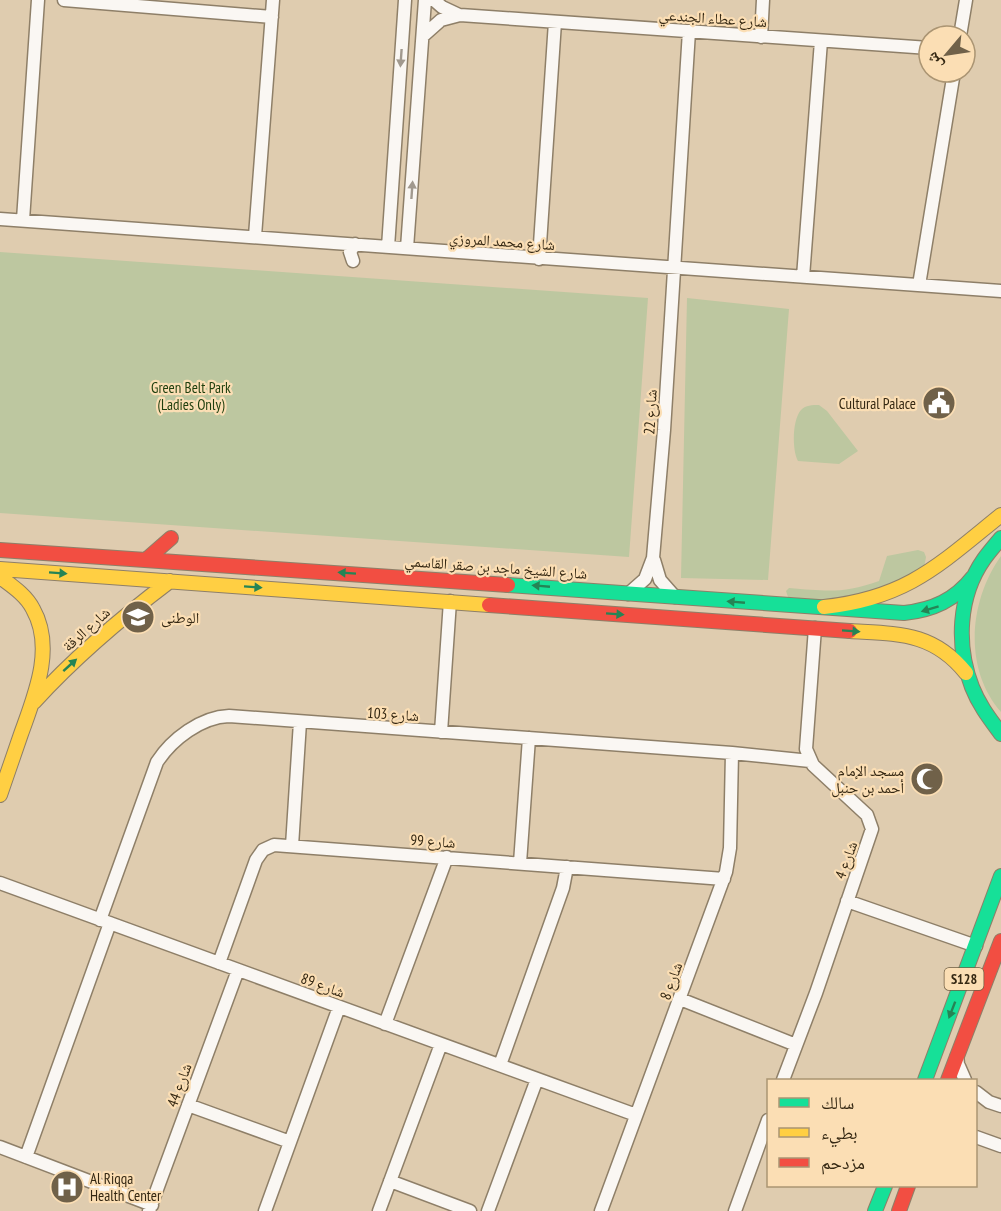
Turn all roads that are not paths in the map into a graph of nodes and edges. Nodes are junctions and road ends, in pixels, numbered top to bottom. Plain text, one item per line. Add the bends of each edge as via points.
1 (38, 0) edge
2 (64, 0) edge
3 (273, 0) edge
4 (405, 0) edge
5 (425, 0) edge
6 (435, 0) edge
7 (763, 0) edge
8 (966, 0) edge
9 (154, 4) edge
10 (460, 15) junction
11 (272, 17) junction
12 (555, 22) junction
13 (962, 24) edge
14 (688, 31) junction
15 (423, 36) junction
16 (761, 37) junction
17 (821, 41) junction
18 (917, 47) edge
19 (952, 84) edge
20 (0, 219) edge
21 (23, 220) junction
22 (255, 236) junction
23 (355, 244) junction
24 (388, 247) junction
25 (407, 248) junction
26 (539, 259) junction
27 (353, 261) dead end
28 (673, 268) junction
29 (803, 277) junction
30 (919, 285) junction
31 (1001, 291) edge
32 (1001, 515) edge
33 (171, 538) dead end
34 (1001, 538) edge
35 (0, 550) edge
36 (653, 558) junction
37 (147, 559) junction
38 (0, 569) edge
39 (975, 574) junction
40 (0, 577) edge
41 (170, 581) junction
42 (510, 584) junction
43 (628, 594) junction
44 (675, 597) junction
45 (450, 602) junction
46 (824, 607) junction
47 (815, 628) junction
48 (966, 673) junction
49 (30, 708) junction
50 (300, 722) junction
51 (441, 732) junction
52 (1001, 734) edge
53 (529, 738) junction
54 (732, 753) junction
55 (810, 761) junction
56 (0, 795) edge
57 (292, 846) junction
58 (447, 857) junction
59 (520, 863) junction
60 (567, 867) junction
61 (1001, 876) edge
62 (724, 879) junction
63 (0, 883) edge
64 (847, 901) junction
65 (105, 922) junction
66 (1001, 940) edge
67 (976, 946) junction
68 (219, 963) junction
69 (238, 970) junction
70 (680, 999) junction
71 (339, 1007) junction
72 (385, 1024) junction
73 (441, 1044) junction
74 (796, 1045) junction
75 (957, 1056) junction
76 (500, 1065) junction
77 (537, 1079) junction
78 (783, 1079) edge
79 (925, 1079) edge
80 (948, 1079) edge
81 (965, 1079) edge
82 (978, 1096) edge
83 (188, 1105) junction
84 (1001, 1106) edge
85 (636, 1115) junction
86 (767, 1123) edge
87 (977, 1138) edge
88 (290, 1142) junction
89 (1001, 1146) edge
90 (0, 1147) edge
91 (26, 1157) junction
92 (390, 1181) junction
93 (884, 1187) edge
94 (907, 1187) edge
95 (150, 1208) edge
96 (265, 1211) edge
97 (379, 1211) edge
98 (470, 1211) edge
99 (488, 1211) edge
100 (601, 1211) edge
101 (735, 1211) edge
102 (875, 1211) edge
103 (899, 1211) edge

1 - 21 street
2 - 9 street
3 - 11 street
4 -> 24 street
5 - 15 street
6 - 10 street, شارع عطاء الجندعي
7 - 16 street
8 - 13 street
9 - 11 street
10 - 12 street, شارع عطاء الجندعي
10 - 15 street, شارع عطاء الجندعي via 441,20
11 - 22 street
12 - 14 street, شارع عطاء الجندعي
12 - 26 street
14 - 16 street, شارع عطاء الجندعي
14 - 28 street, شارع 22
25 -> 15 street
16 - 17 street, شارع عطاء الجندعي
17 - 18 street, شارع عطاء الجندعي
17 - 29 street
19 - 30 street
20 - 21 street, شارع محمد المروزي
21 - 22 street, شارع محمد المروزي
22 - 23 street, شارع محمد المروزي
23 - 24 street, شارع محمد المروزي
23 - 27 street via 350,252
24 - 25 street, شارع محمد المروزي
25 - 26 street, شارع محمد المروزي
26 - 28 street, شارع محمد المروزي
28 - 29 street, شارع محمد المروزي
28 - 36 street, شارع 22
29 - 30 street, شارع محمد المروزي
30 - 31 street, شارع محمد المروزي
32 - 46 main road via 911,584 878,598
33 - 37 main road
34 - 39 main road
35 - 37 main road, شارع الشيخ ماجد بن صقر القاسمي
36 - 43 street, شارع 22 via 645,579
36 - 44 street, شارع 22 via 660,580
42 -> 37 main road, شارع الشيخ ماجد بن صقر القاسمي
38 -> 41 main road
39 -> 46 main road, شارع الشيخ ماجد بن صقر القاسمي via 950,600 922,611
39 - 48 main road via 967,594 961,634
40 - 49 main road, شارع الرقة via 30,603 42,628 43,664
41 -> 45 main road
49 -> 41 main road, شارع الرقة via 60,674
43 -> 42 main road, شارع الشيخ ماجد بن صقر القاسمي
42 - 45 main road via 507,597 464,597
43 - 44 main road, شارع الشيخ ماجد بن صقر القاسمي
46 -> 44 main road, شارع الشيخ ماجد بن صقر القاسمي
45 -> 47 main road
45 - 51 street
47 -> 48 main road via 918,637 950,654
47 - 55 street via 806,749
48 - 52 main road via 980,708
49 - 56 main road, شارع الرقة
50 - 51 street, شارع 103
50 - 57 street
50 - 65 street, شارع 103 via 214,718 171,745 154,769
51 - 53 street, شارع 103
53 - 54 street, شارع 103
53 - 59 street
54 - 55 street, شارع 103
54 - 62 street, شارع 8 via 730,848
55 - 64 street, شارع 4 via 872,824 872,834
57 - 58 street, شارع 99
57 - 68 street, شارع 99 via 274,845 259,855
58 - 59 street, شارع 99
58 - 72 street
59 - 60 street, شارع 99
60 - 62 street, شارع 99
60 - 76 street
61 - 67 main road, S128
62 - 70 street, شارع 8
63 - 65 street, شارع 89
64 - 67 street
64 - 74 street, شارع 4
65 - 68 street, شارع 89
65 - 91 street, شارع 103
66 - 75 main road, S128
67 -> 79 main road, S128
68 - 69 street, شارع 89
69 - 71 street, شارع 89
69 - 83 street, شارع 44
70 - 74 street
70 - 85 street, شارع 8
71 - 72 street, شارع 89
71 - 88 street
72 - 73 street, شارع 89
73 - 76 street, شارع 89
73 - 92 street
74 - 78 street, شارع 4
75 - 80 main road, S128
75 - 81 street
76 - 77 street, شارع 89
77 - 85 street, شارع 89
77 - 99 street
82 - 84 street
83 - 88 street
83 - 95 street, شارع 44
85 - 100 street, شارع 8
86 - 101 street
87 - 89 street
88 - 96 street
90 - 91 street
91 - 95 street
92 - 97 street
92 - 98 street
93 - 102 main road
94 - 103 main road

